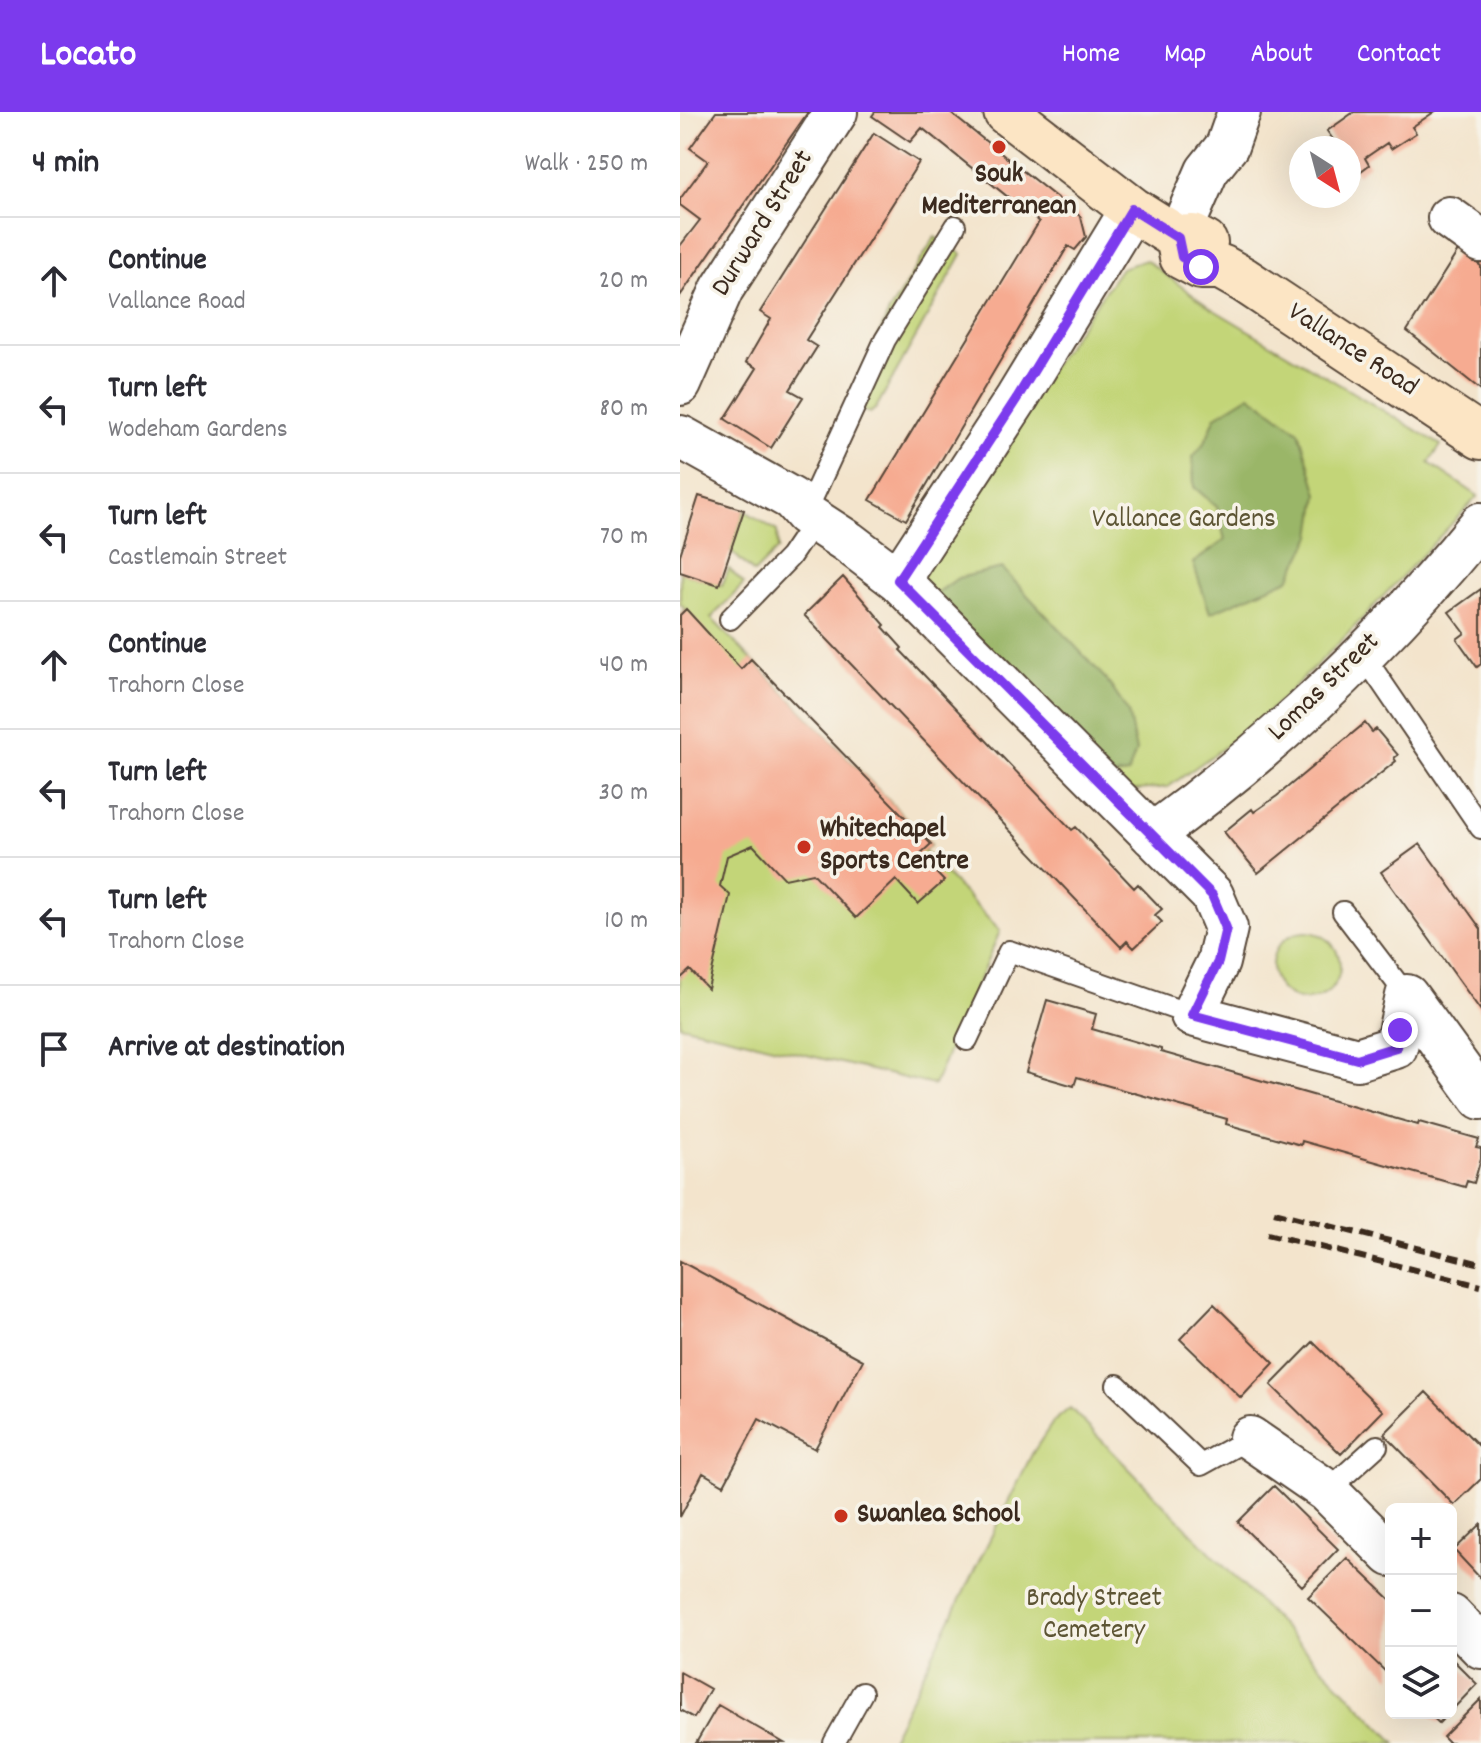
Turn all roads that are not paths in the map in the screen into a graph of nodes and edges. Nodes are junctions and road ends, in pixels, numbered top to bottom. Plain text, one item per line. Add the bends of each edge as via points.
1 (836, 112) edge
2 (1006, 112) edge
3 (1239, 112) edge
4 (1132, 209) junction
5 (955, 226) dead end
6 (1178, 238) junction
7 (680, 384) edge
8 (680, 393) edge
9 (1481, 437) edge
10 (681, 439) edge
11 (810, 517) junction
12 (1481, 524) edge
13 (898, 580) junction
14 (730, 619) dead end
15 (1363, 655) junction
16 (1481, 828) edge
17 (1152, 835) junction
18 (1343, 912) dead end
19 (1407, 996) junction
20 (1192, 1015) junction
21 (967, 1040) dead end
22 (1481, 1098) edge
23 (1117, 1385) dead end
24 (1250, 1438) joint
25 (1377, 1446) dead end
26 (1327, 1491) junction
27 (1385, 1549) edge
28 (862, 1693) dead end
29 (834, 1743) edge

1 - 7 street, Durward Street via 722,289
2 - 4 main road, Vallance Road
3 - 6 street via 1227,146 1207,171
4 - 6 main road, Vallance Road
4 - 13 street
5 - 11 lane via 885,340
6 - 9 main road, Vallance Road via 1193,237 1214,248 1221,267
8 - 10 street via 685,423
10 - 11 street via 792,499
11 - 13 street
11 - 14 lane via 790,557
12 - 15 street, Lomas Street
13 - 17 street
15 - 16 lane
15 - 17 street, Lomas Street via 1293,723
17 - 20 street via 1212,895 1226,928 1218,962
18 - 19 lane
19 - 20 street via 1396,1047 1357,1059
19 - 22 street
20 - 21 lane via 1009,951
23 - 24 lane via 1201,1465
24 - 26 street
25 - 26 lane
26 - 27 street
28 - 29 lane

